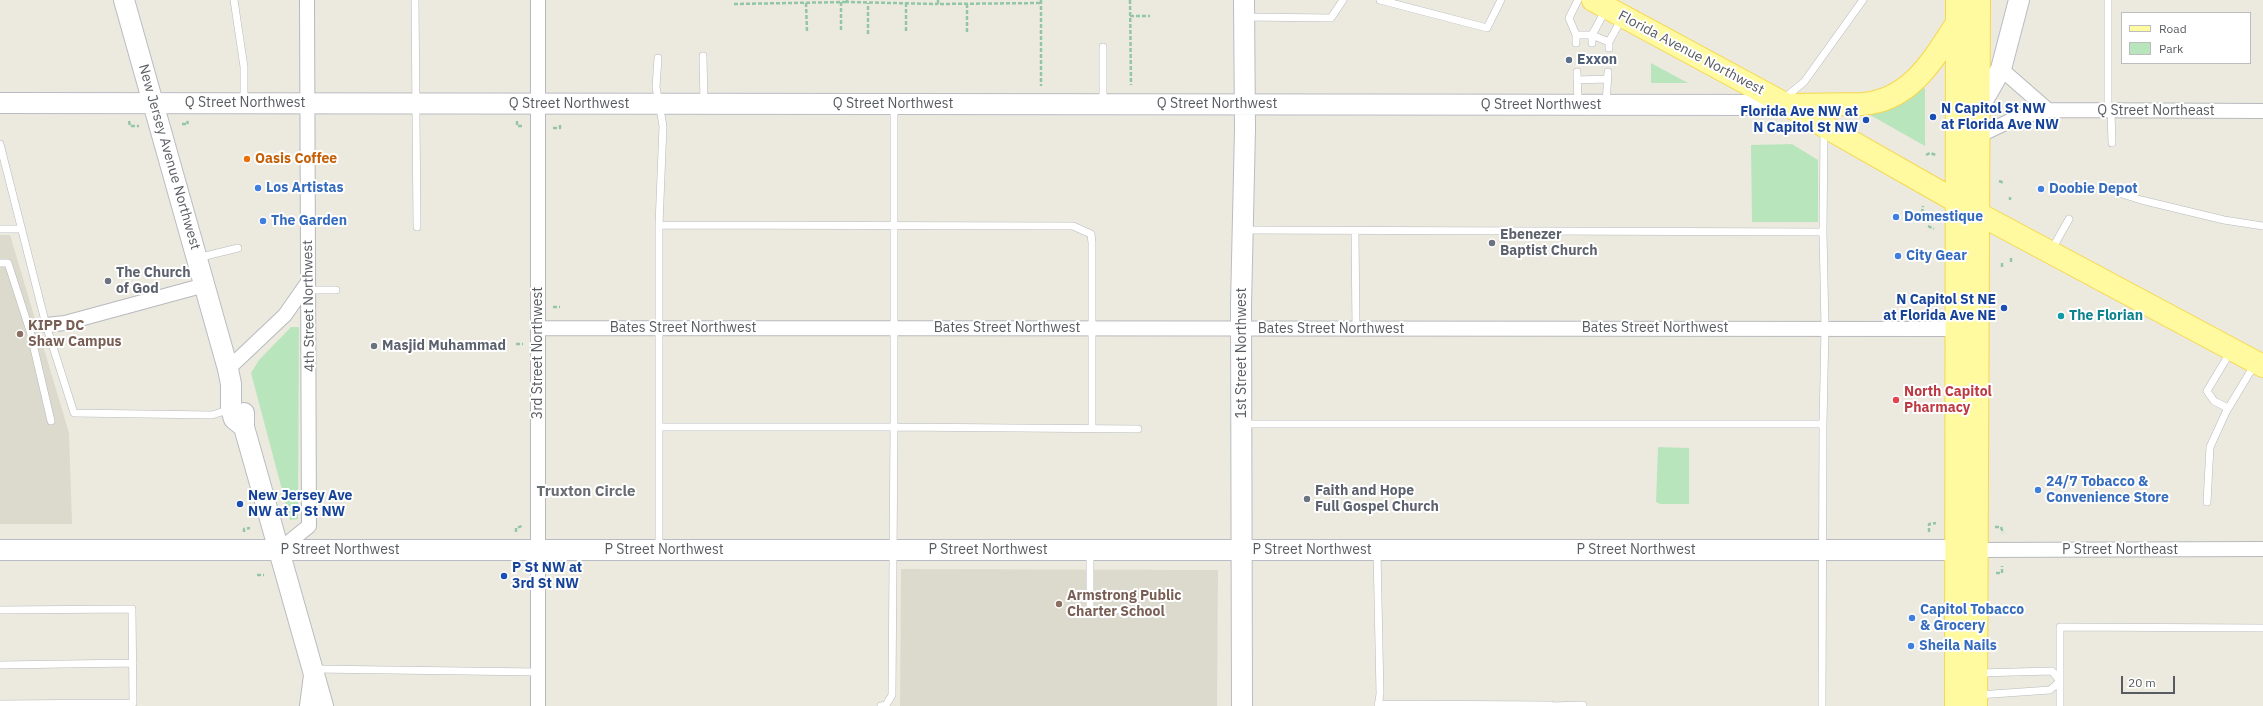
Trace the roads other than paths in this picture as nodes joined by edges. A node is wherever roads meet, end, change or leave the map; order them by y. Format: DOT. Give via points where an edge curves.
graph roads {
  1 [pos="124,0"];
  2 [pos="234,0"];
  3 [pos="307,0"];
  4 [pos="415,0"];
  5 [pos="538,0"];
  6 [pos="1343,0"];
  7 [pos="1380,0"];
  8 [pos="1501,0"];
  9 [pos="1578,0"];
  10 [pos="1863,0"];
  11 [pos="1957,0"];
  12 [pos="1979,0"];
  13 [pos="2019,0"];
  14 [pos="2108,0"];
  15 [pos="1244,8"];
  16 [pos="1608,8"];
  17 [pos="1957,23"];
  18 [pos="1576,35"];
  19 [pos="1592,39"];
  20 [pos="1576,43"];
  21 [pos="1103,47"];
  22 [pos="703,56"];
  23 [pos="658,58"];
  24 [pos="2001,70"];
  25 [pos="0,103"];
  26 [pos="154,103"];
  27 [pos="244,103"];
  28 [pos="1784,103"];
  29 [pos="308,104"];
  30 [pos="416,104"];
  31 [pos="538,104"];
  32 [pos="659,104"];
  33 [pos="704,104"];
  34 [pos="894,104"];
  35 [pos="1103,104"];
  36 [pos="1606,104"];
  37 [pos="1244,105"];
  38 [pos="1578,105"];
  39 [pos="1978,109"];
  40 [pos="2048,110"];
  41 [pos="2263,111"];
  42 [pos="2109,112"];
  43 [pos="1824,126"];
  44 [pos="1978,136"];
  45 [pos="2112,143"];
  46 [pos="0,144"];
  47 [pos="2119,193"];
  48 [pos="1956,202"];
  49 [pos="1977,213"];
  50 [pos="2069,219"];
  51 [pos="659,225"];
  52 [pos="895,225"];
  53 [pos="2263,226"];
  54 [pos="417,227"];
  55 [pos="0,229"];
  56 [pos="20,229"];
  57 [pos="1242,230"];
  58 [pos="1355,231"];
  59 [pos="1823,232"];
  60 [pos="238,248"];
  61 [pos="2049,253"];
  62 [pos="197,258"];
  63 [pos="0,263"];
  64 [pos="205,285"];
  65 [pos="308,286"];
  66 [pos="336,290"];
  67 [pos="46,325"];
  68 [pos="538,328"];
  69 [pos="659,328"];
  70 [pos="894,328"];
  71 [pos="1091,328"];
  72 [pos="1825,328"];
  73 [pos="1242,329"];
  74 [pos="1356,329"];
  75 [pos="1956,329"];
  76 [pos="2231,350"];
  77 [pos="2259,364"];
  78 [pos="230,376"];
  79 [pos="2228,408"];
  80 [pos="231,409"];
  81 [pos="51,421"];
  82 [pos="1242,424"];
  83 [pos="1823,424"];
  84 [pos="244,426"];
  85 [pos="659,427"];
  86 [pos="894,427"];
  87 [pos="1092,428"];
  88 [pos="1138,429"];
  89 [pos="2207,502"];
  90 [pos="2263,549"];
  91 [pos="0,550"];
  92 [pos="279,550"];
  93 [pos="538,550"];
  94 [pos="659,550"];
  95 [pos="894,550"];
  96 [pos="1090,550"];
  97 [pos="1242,550"];
  98 [pos="1377,550"];
  99 [pos="1824,550"];
  100 [pos="1967,550"];
  101 [pos="0,610"];
  102 [pos="1121,610"];
  103 [pos="2263,628"];
  104 [pos="133,663"];
  105 [pos="0,664"];
  106 [pos="312,668"];
  107 [pos="538,672"];
  108 [pos="1966,673"];
  109 [pos="2060,681"];
  110 [pos="0,704"];
  111 [pos="1583,704"];
  112 [pos="1973,704"];
  113 [pos="1378,705"];
  114 [pos="308,706"];
  115 [pos="323,706"];
  116 [pos="538,706"];
  117 [pos="881,706"];
  118 [pos="1242,706"];
  119 [pos="1551,706"];
  120 [pos="1822,706"];
  121 [pos="1951,706"];
  122 [pos="2060,706"];
  1 -- 26 [label="street, New Jersey Avenue Northwest"];
  2 -- 27 [label="lane" via="244,67"];
  3 -- 29 [label="street, 4th Street Northwest"];
  4 -- 30 [label="lane"];
  5 -- 31 [label="street, 3rd Street Northwest"];
  6 -- 15 [label="lane" via="1331,18"];
  7 -- 8 [label="lane" via="1487,28"];
  9 -- 18 [label="lane" via="1569,18"];
  10 -- 28 [label="lane" via="1804,82"];
  11 -- 17 [label="main road"];
  12 -- 39 [label="main road"];
  13 -- 24 [label="street"];
  14 -- 42 [label="lane"];
  15 -- 37 [label="street, 1st Street Northwest"];
  16 -- 19 [label="lane"];
  16 -- 19 [label="lane" via="1609,45"];
  16 -- 28 [label="main road, Florida Avenue Northwest"];
  17 -- 28 [label="main road" via="1929,66 1914,82 1897,94 1875,103 1863,104"];
  17 -- 48 [label="main road"];
  18 -- 19 [label="lane"];
  18 -- 20 [label="lane"];
  21 -- 35 [label="lane"];
  22 -- 33 [label="lane"];
  23 -- 32 [label="lane" via="656,87"];
  24 -- 39 [label="street"];
  24 -- 40 [label="street"];
  25 -- 26 [label="street, Q Street Northwest"];
  26 -- 27 [label="street, Q Street Northwest"];
  26 -- 62 [label="street, New Jersey Avenue Northwest"];
  27 -- 29 [label="street, Q Street Northwest"];
  28 -- 36 [label="street, Q Street Northwest"];
  28 -- 43 [label="main road, Florida Avenue Northwest"];
  29 -- 30 [label="street, Q Street Northwest"];
  29 -- 65 [label="street, 4th Street Northwest"];
  30 -- 31 [label="street, Q Street Northwest"];
  30 -- 54 [label="lane"];
  31 -- 32 [label="street, Q Street Northwest"];
  31 -- 68 [label="street, 3rd Street Northwest"];
  32 -- 33 [label="street, Q Street Northwest"];
  32 -- 51 [label="lane" via="663,126"];
  33 -- 34 [label="street, Q Street Northwest"];
  34 -- 35 [label="street, Q Street Northwest"];
  34 -- 52 [label="lane"];
  35 -- 37 [label="street, Q Street Northwest"];
  36 -- 38 [label="street, Q Street Northwest"];
  36 -- 38 [label="lane" via="1608,76 1577,76"];
  37 -- 38 [label="street, Q Street Northwest"];
  37 -- 57 [label="street, 1st Street Northwest"];
  39 -- 44 [label="main road"];
  40 -- 42 [label="street, Q Street Northeast"];
  40 -- 44 [label="street, Q Street Northeast" via="2016,118"];
  41 -- 42 [label="street, Q Street Northeast"];
  42 -- 45 [label="lane"];
  43 -- 48 [label="main road, Florida Avenue Northwest"];
  43 -- 59 [label="lane"];
  44 -- 49 [label="main road"];
  46 -- 56 [label="lane"];
  47 -- 53 [label="lane" via="2224,220"];
  48 -- 49 [label="main road, Florida Avenue Northwest"];
  48 -- 75 [label="main road"];
  49 -- 61 [label="main road, Florida Avenue Northwest"];
  49 -- 100 [label="main road"];
  50 -- 61 [label="lane"];
  51 -- 52 [label="lane"];
  51 -- 69 [label="lane"];
  52 -- 70 [label="lane"];
  52 -- 71 [label="lane" via="1073,226 1084,229 1091,234 1092,243"];
  55 -- 56 [label="lane"];
  56 -- 67 [label="lane"];
  57 -- 58 [label="lane"];
  57 -- 73 [label="street, 1st Street Northwest"];
  58 -- 59 [label="lane"];
  58 -- 74 [label="lane"];
  59 -- 72 [label="lane"];
  60 -- 62 [label="lane"];
  61 -- 76 [label="main road, Florida Avenue Northwest"];
  62 -- 64 [label="street, New Jersey Avenue Northwest"];
  63 -- 81 [label="lane" via="8,263 30,331"];
  64 -- 67 [label="street" via="65,323"];
  64 -- 78 [label="street, New Jersey Avenue Northwest"];
  65 -- 66 [label="lane"];
  65 -- 78 [label="street"];
  65 -- 92 [label="street, 4th Street Northwest" via="310,526"];
  67 -- 80 [label="lane" via="74,413 212,415"];
  68 -- 69 [label="street, Bates Street Northwest"];
  68 -- 93 [label="street, 3rd Street Northwest"];
  69 -- 70 [label="street, Bates Street Northwest"];
  69 -- 85 [label="lane"];
  70 -- 71 [label="street, Bates Street Northwest"];
  70 -- 86 [label="lane"];
  71 -- 73 [label="street, Bates Street Northwest"];
  71 -- 87 [label="lane"];
  72 -- 74 [label="street, Bates Street Northwest"];
  72 -- 75 [label="street, Bates Street Northwest"];
  72 -- 83 [label="lane"];
  73 -- 74 [label="street, Bates Street Northwest"];
  73 -- 82 [label="street, 1st Street Northwest"];
  75 -- 100 [label="main road"];
  76 -- 77 [label="main road, Florida Avenue Northwest"];
  76 -- 79 [label="lane" via="2206,391 2214,401"];
  77 -- 79 [label="lane"];
  78 -- 80 [label="street, New Jersey Avenue Northwest"];
  78 -- 84 [label="street, New Jersey Avenue Northwest" via="244,407"];
  79 -- 89 [label="lane" via="2210,447"];
  80 -- 84 [label="street, New Jersey Avenue Northwest" via="234,419"];
  82 -- 83 [label="lane"];
  82 -- 97 [label="street, 1st Street Northwest"];
  83 -- 99 [label="lane"];
  84 -- 92 [label="street, New Jersey Avenue Northwest"];
  85 -- 86 [label="lane"];
  85 -- 94 [label="lane"];
  86 -- 87 [label="lane"];
  86 -- 95 [label="lane"];
  87 -- 88 [label="lane"];
  90 -- 100 [label="street, P Street Northeast"];
  91 -- 92 [label="street, P Street Northwest"];
  92 -- 93 [label="street, P Street Northwest"];
  92 -- 106 [label="street, New Jersey Avenue Northwest"];
  93 -- 94 [label="street, P Street Northwest"];
  93 -- 107 [label="street, 3rd Street Northwest"];
  94 -- 95 [label="street, P Street Northwest"];
  95 -- 96 [label="street, P Street Northwest"];
  95 -- 117 [label="lane" via="892,695 886,705"];
  96 -- 97 [label="street, P Street Northwest"];
  96 -- 102 [label="lane" via="1090,610"];
  97 -- 98 [label="street, P Street Northwest"];
  97 -- 118 [label="street, 1st Street Northwest"];
  98 -- 99 [label="street, P Street Northwest"];
  98 -- 113 [label="lane" via="1380,694"];
  99 -- 100 [label="street, P Street Northwest"];
  99 -- 120 [label="lane"];
  100 -- 108 [label="main road"];
  101 -- 104 [label="lane" via="132,609"];
  103 -- 109 [label="lane" via="2060,627"];
  104 -- 105 [label="lane"];
  104 -- 110 [label="lane" via="133,703"];
  106 -- 107 [label="lane"];
  106 -- 114 [label="street"];
  106 -- 115 [label="street, New Jersey Avenue Northwest"];
  107 -- 116 [label="street, 3rd Street Northwest"];
  108 -- 109 [label="lane" via="2052,671"];
  108 -- 112 [label="main road"];
  108 -- 121 [label="main road"];
  109 -- 112 [label="lane" via="2050,690"];
  109 -- 122 [label="lane"];
  111 -- 119 [label="lane"];
  113 -- 119 [label="lane"];
}
